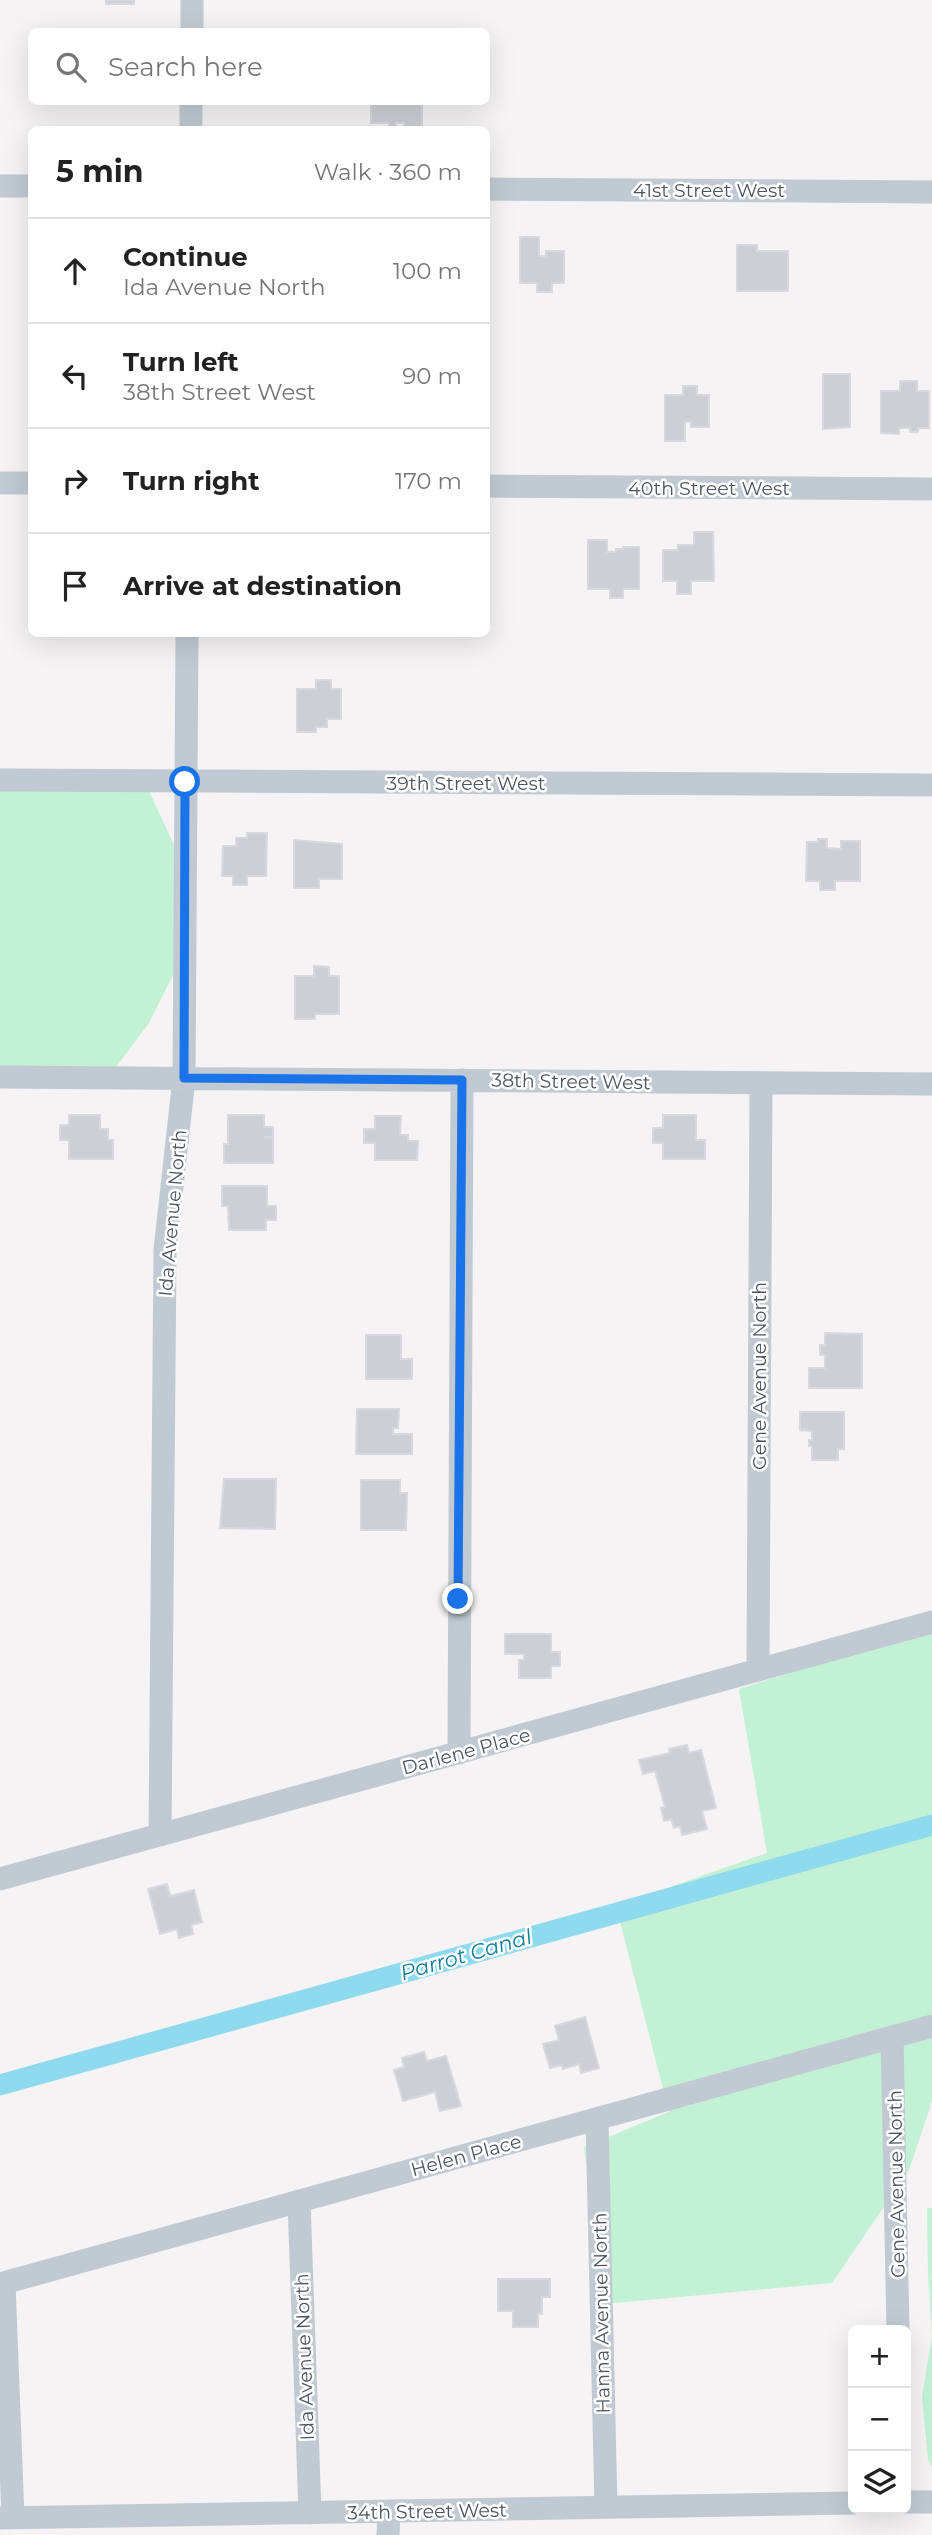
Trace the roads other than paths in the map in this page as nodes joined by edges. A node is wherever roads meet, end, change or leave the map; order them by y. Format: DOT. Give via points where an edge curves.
graph roads {
  1 [pos="192,0"];
  2 [pos="192,28"];
  3 [pos="191,105"];
  4 [pos="191,126"];
  5 [pos="0,186"];
  6 [pos="28,186"];
  7 [pos="490,189"];
  8 [pos="932,192"];
  9 [pos="0,483"];
  10 [pos="28,483"];
  11 [pos="490,486"];
  12 [pos="932,489"];
  13 [pos="187,637"];
  14 [pos="0,780"];
  15 [pos="185,782"];
  16 [pos="932,785"];
  17 [pos="0,1077"];
  18 [pos="184,1078"];
  19 [pos="462,1080"];
  20 [pos="761,1083"];
  21 [pos="932,1084"];
  22 [pos="932,1622"];
  23 [pos="758,1669"];
  24 [pos="459,1753"];
  25 [pos="160,1835"];
  26 [pos="0,1879"];
  27 [pos="932,2026"];
  28 [pos="892,2037"];
  29 [pos="597,2119"];
  30 [pos="299,2201"];
  31 [pos="2,2283"];
  32 [pos="898,2325"];
  33 [pos="911,2502"];
  34 [pos="932,2502"];
  35 [pos="848,2503"];
  36 [pos="606,2507"];
  37 [pos="389,2511"];
  38 [pos="310,2513"];
  39 [pos="6,2518"];
  40 [pos="388,2535"];
  1 -- 2 [label="street"];
  3 -- 4 [label="street"];
  5 -- 6 [label="street"];
  7 -- 8 [label="street, 41st Street West"];
  9 -- 10 [label="street"];
  11 -- 12 [label="street, 40th Street West"];
  13 -- 15 [label="street, Ida Avenue North"];
  14 -- 15 [label="street, 39th Street West"];
  15 -- 16 [label="street, 39th Street West"];
  15 -- 18 [label="street, Ida Avenue North"];
  17 -- 18 [label="street, 38th Street West"];
  18 -- 19 [label="street, 38th Street West"];
  18 -- 25 [label="street, Ida Avenue North" via="165,1250"];
  19 -- 20 [label="street, 38th Street West"];
  19 -- 24 [label="street"];
  20 -- 21 [label="street, 38th Street West"];
  20 -- 23 [label="street, Gene Avenue North"];
  22 -- 23 [label="street, Darlene Place"];
  23 -- 24 [label="street, Darlene Place"];
  24 -- 25 [label="street, Darlene Place"];
  25 -- 26 [label="street, Darlene Place"];
  27 -- 28 [label="street, Helen Place"];
  28 -- 29 [label="street, Helen Place"];
  28 -- 32 [label="street, Gene Avenue North"];
  29 -- 30 [label="street, Helen Place"];
  29 -- 36 [label="street, Hanna Avenue North"];
  30 -- 31 [label="street, Helen Place"];
  30 -- 38 [label="street, Ida Avenue North"];
  31 -- 39 [label="street"];
  33 -- 34 [label="street"];
  35 -- 36 [label="street, 34th Street West"];
  36 -- 37 [label="street, 34th Street West"];
  37 -- 38 [label="street, 34th Street West"];
  37 -- 40 [label="street"];
  38 -- 39 [label="street, 34th Street West"];
}
